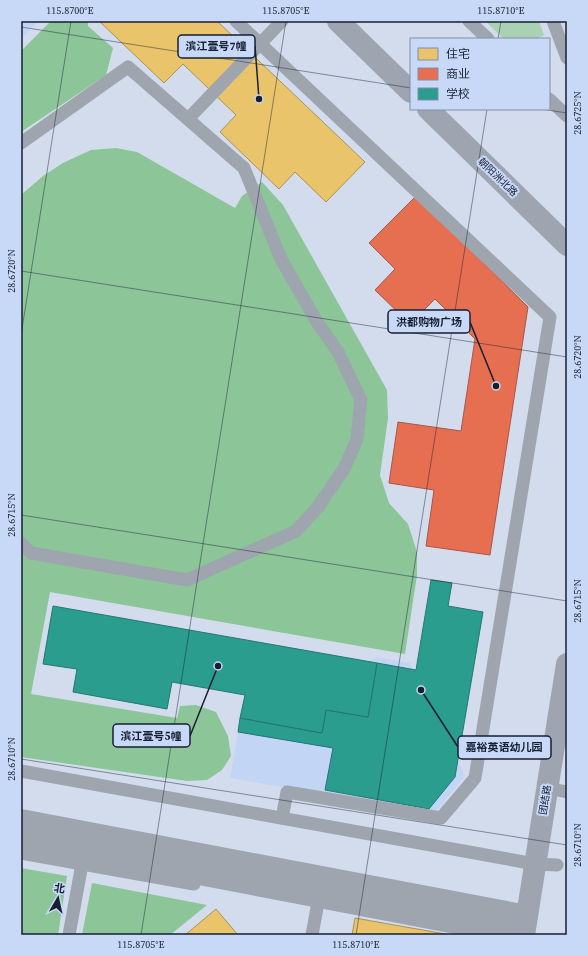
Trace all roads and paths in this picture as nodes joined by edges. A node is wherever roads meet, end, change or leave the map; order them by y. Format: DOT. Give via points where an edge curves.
graph roads {
  1 [pos="236,21"];
  2 [pos="282,21"];
  3 [pos="338,21"];
  4 [pos="469,21"];
  5 [pos="553,21"];
  6 [pos="487,38"];
  7 [pos="260,44"];
  8 [pos="567,58"];
  9 [pos="410,91"];
  10 [pos="550,100"];
  11 [pos="429,110"];
  12 [pos="567,116"];
  13 [pos="188,119"];
  14 [pos="21,143"];
  15 [pos="567,245"];
  16 [pos="21,543"];
  17 [pos="567,664"];
  18 [pos="564,705"];
  19 [pos="21,771"];
  20 [pos="557,790"];
  21 [pos="282,818"];
  22 [pos="21,820"];
  23 [pos="21,840"];
  24 [pos="21,853"];
  25 [pos="82,864"];
  26 [pos="535,864"];
  27 [pos="557,866"];
  28 [pos="318,902"];
  29 [pos="523,929"];
  30 [pos="69,935"];
  31 [pos="312,935"];
  1 -- 7 [label="lane"];
  2 -- 7 [label="lane"];
  3 -- 9 [label="main road"];
  4 -- 6 [label="lane"];
  5 -- 8 [label="lane"];
  7 -- 13 [label="lane"];
  7 -- 21 [label="lane" via="550,317 474,778 441,818 287,792"];
  10 -- 12 [label="lane"];
  11 -- 15 [label="main road, 朝阳洲北路"];
  13 -- 14 [label="lane" via="128,67"];
  13 -- 16 [label="lane" via="244,168 281,259 316,322 338,352 361,400 357,439 345,467 318,507 296,531 187,580 31,553"];
  17 -- 18 [label="main road, 团结路"];
  18 -- 20 [label="main road, 团结路"];
  19 -- 21 [label="lane"];
  20 -- 26 [label="main road, 团结路"];
  21 -- 26 [label="lane"];
  22 -- 29 [label="street"];
  23 -- 28 [label="street"];
  24 -- 25 [label="lane"];
  25 -- 28 [label="lane"];
  25 -- 30 [label="lane"];
  26 -- 27 [label="lane"];
  26 -- 29 [label="main road, 团结路"];
  28 -- 29 [label="street"];
  28 -- 31 [label="lane"];
}
